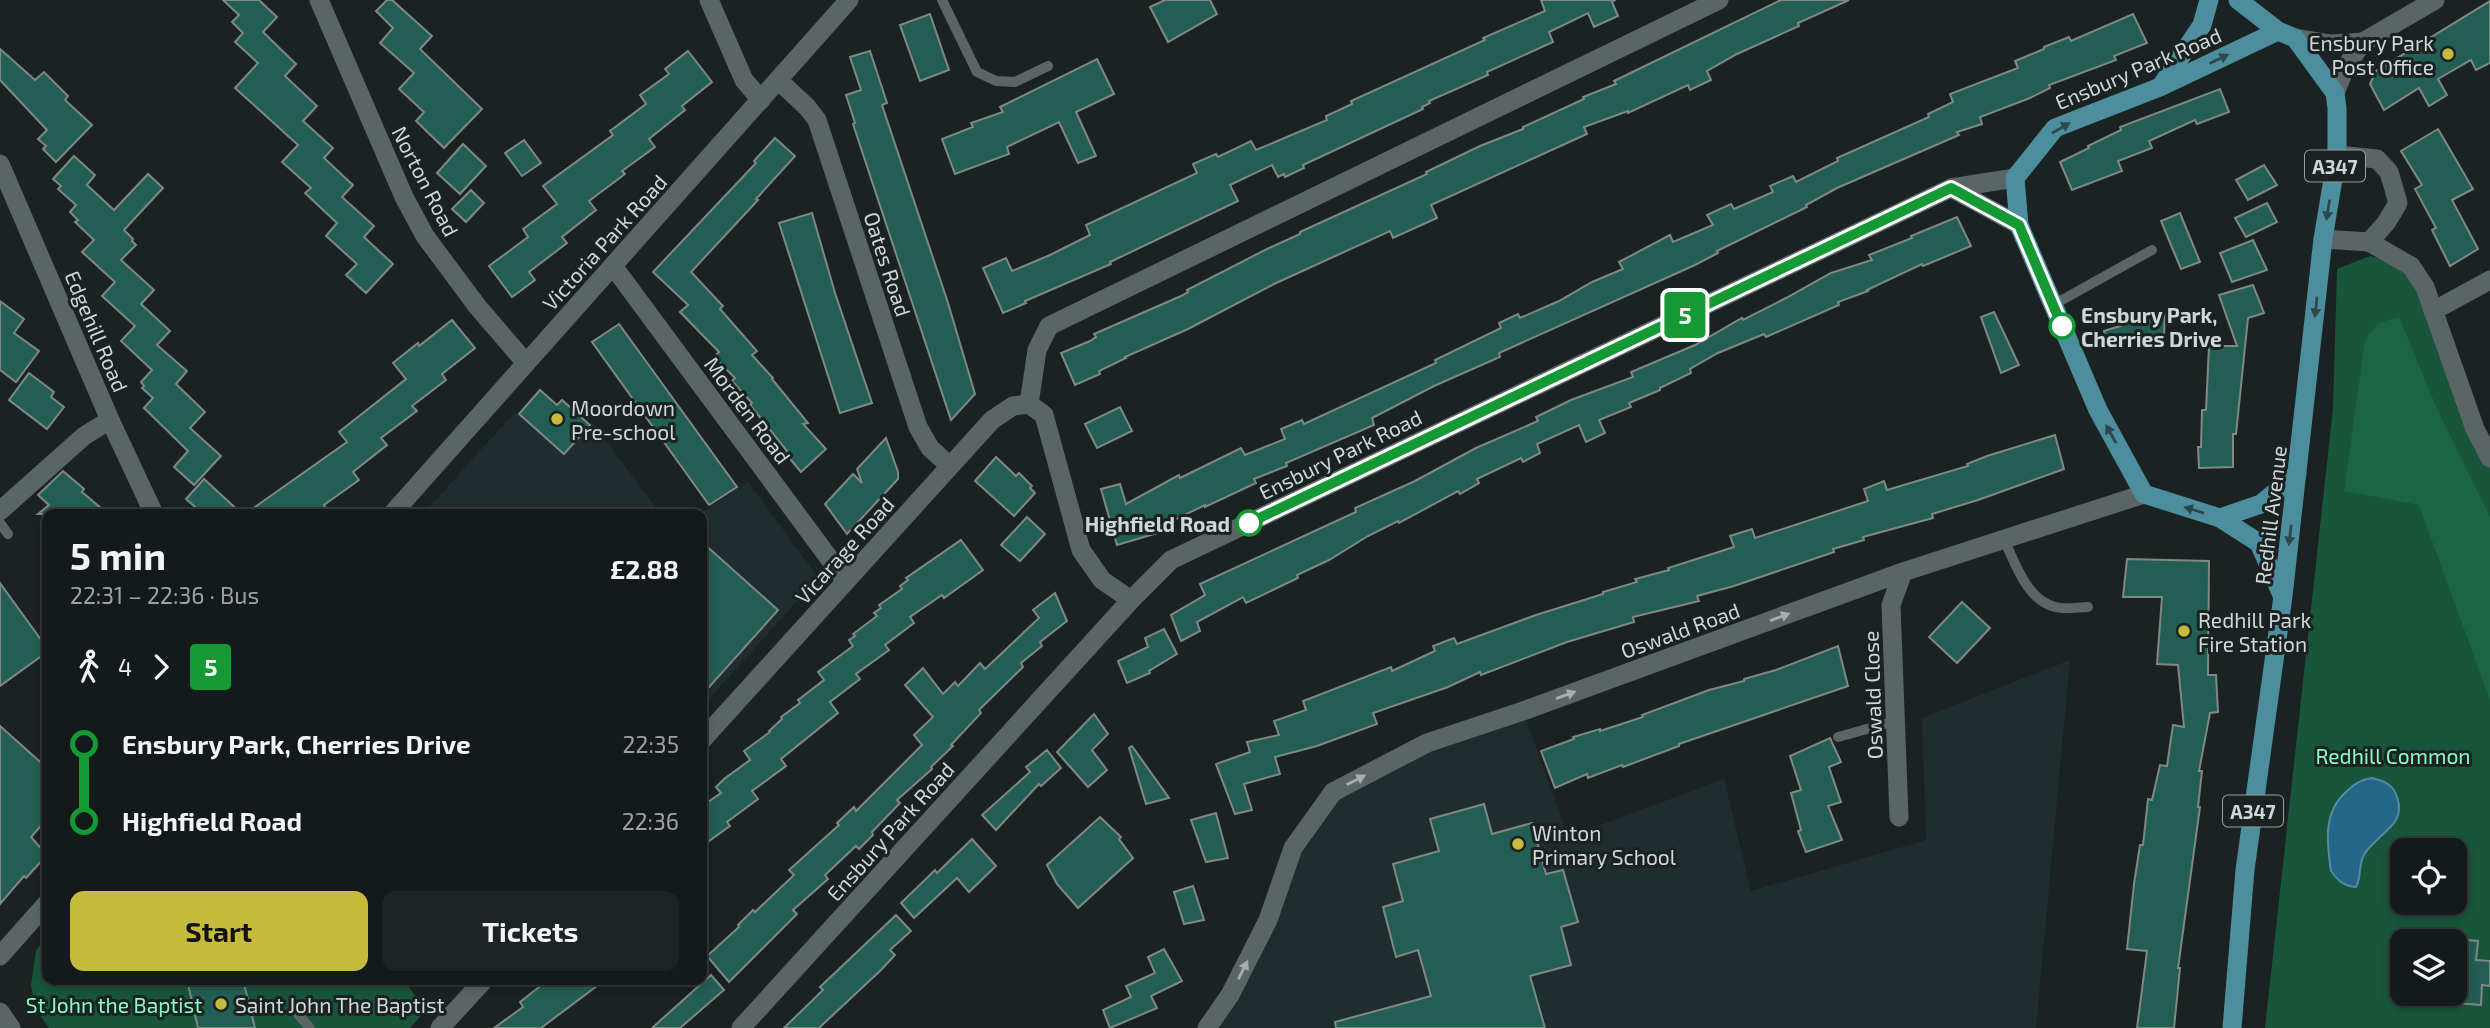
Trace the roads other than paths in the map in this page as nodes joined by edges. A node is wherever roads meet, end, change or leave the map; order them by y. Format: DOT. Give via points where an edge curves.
graph roads {
  1 [pos="319,0"];
  2 [pos="709,0"];
  3 [pos="849,0"];
  4 [pos="942,0"];
  5 [pos="1719,0"];
  6 [pos="2209,0"];
  7 [pos="2238,0"];
  8 [pos="2435,0"];
  9 [pos="2287,34"];
  10 [pos="2363,42"];
  11 [pos="1048,66"];
  12 [pos="778,80"];
  13 [pos="2160,87"];
  14 [pos="2335,93"];
  15 [pos="761,100"];
  16 [pos="2337,155"];
  17 [pos="0,164"];
  18 [pos="2015,178"];
  19 [pos="1951,188"];
  20 [pos="2019,225"];
  21 [pos="2323,239"];
  22 [pos="2370,242"];
  23 [pos="2152,250"];
  24 [pos="613,266"];
  25 [pos="2490,280"];
  26 [pos="2053,304"];
  27 [pos="2433,311"];
  28 [pos="526,363"];
  29 [pos="1029,404"];
  30 [pos="110,420"];
  31 [pos="2490,458"];
  32 [pos="950,466"];
  33 [pos="2297,474"];
  34 [pos="2144,494"];
  35 [pos="152,509"];
  36 [pos="396,509"];
  37 [pos="2,510"];
  38 [pos="2220,518"];
  39 [pos="8,534"];
  40 [pos="2004,540"];
  41 [pos="1903,572"];
  42 [pos="846,581"];
  43 [pos="2283,596"];
  44 [pos="1131,600"];
  45 [pos="2088,607"];
  46 [pos="1895,721"];
  47 [pos="707,734"];
  48 [pos="1838,737"];
  49 [pos="1899,817"];
  50 [pos="42,909"];
  51 [pos="0,956"];
  52 [pos="479,985"];
  53 [pos="0,1012"];
  54 [pos="297,1013"];
  55 [pos="11,1028"];
  56 [pos="310,1028"];
  57 [pos="440,1028"];
  58 [pos="741,1028"];
  59 [pos="1207,1028"];
  60 [pos="2232,1028"];
  1 -- 28 [label="street, Norton Road" via="425,236"];
  2 -- 15 [label="street" via="744,80"];
  3 -- 12 [label="street, Victoria Park Road"];
  4 -- 11 [label="lane" via="977,72 996,81 1015,82"];
  5 -- 29 [label="street" via="1049,327 1037,350"];
  6 -- 13 [label="main road" via="2202,25"];
  7 -- 9 [label="main road"];
  8 -- 10 [label="street"];
  9 -- 10 [label="street" via="2331,44"];
  13 -- 9 [label="main road, Ensbury Park Road, one-way"];
  9 -- 14 [label="main road"];
  10 -- 14 [label="street"];
  12 -- 15 [label="street, Victoria Park Road"];
  12 -- 32 [label="street, Oates Road" via="817,120 918,427 930,449"];
  18 -- 13 [label="main road, Ensbury Park Road, one-way" via="2055,128"];
  14 -- 16 [label="main road, Redhill Avenue / A347"];
  15 -- 24 [label="street, Victoria Park Road"];
  16 -- 21 [label="main road, Redhill Avenue / A347, one-way"];
  16 -- 22 [label="street" via="2377,159 2389,172 2398,203"];
  17 -- 30 [label="street, Edgehill Road"];
  18 -- 19 [label="street, Ensbury Park Road"];
  18 -- 20 [label="main road"];
  19 -- 20 [label="street"];
  19 -- 44 [label="street, Ensbury Park Road" via="1171,560"];
  20 -- 26 [label="main road"];
  21 -- 22 [label="street"];
  21 -- 33 [label="main road, Redhill Avenue / A347, one-way"];
  22 -- 27 [label="street" via="2411,266 2426,287"];
  23 -- 26 [label="lane"];
  24 -- 28 [label="street, Victoria Park Road"];
  24 -- 42 [label="street, Morden Road"];
  25 -- 27 [label="street"];
  34 -- 26 [label="main road, one-way" via="2098,410"];
  27 -- 31 [label="street" via="2475,429"];
  28 -- 36 [label="street, Victoria Park Road"];
  29 -- 32 [label="street, Vicarage Road" via="1013,405 992,420"];
  29 -- 44 [label="street" via="1044,415 1081,550 1102,580"];
  30 -- 35 [label="street, Edgehill Road"];
  30 -- 37 [label="street" via="84,436"];
  32 -- 42 [label="street, Vicarage Road"];
  33 -- 38 [label="main road" via="2261,504"];
  33 -- 43 [label="main road, Redhill Avenue / A347, one-way"];
  38 -- 34 [label="main road, one-way"];
  34 -- 40 [label="street, Oswald Road"];
  37 -- 39 [label="lane"];
  38 -- 43 [label="main road" via="2259,543"];
  40 -- 41 [label="street, Oswald Road"];
  40 -- 45 [label="lane" via="2038,600 2057,608"];
  41 -- 46 [label="street, Oswald Close" via="1891,605"];
  59 -- 41 [label="street, Oswald Road, one-way" via="1230,995 1268,920 1293,848 1333,792 1427,743"];
  42 -- 47 [label="street, Vicarage Road"];
  43 -- 60 [label="main road, Redhill Avenue / A347" via="2245,870"];
  44 -- 58 [label="street, Ensbury Park Road"];
  46 -- 48 [label="lane"];
  46 -- 49 [label="street, Oswald Close"];
  50 -- 51 [label="street"];
  52 -- 57 [label="street"];
  53 -- 55 [label="street"];
  54 -- 56 [label="lane"];
}
